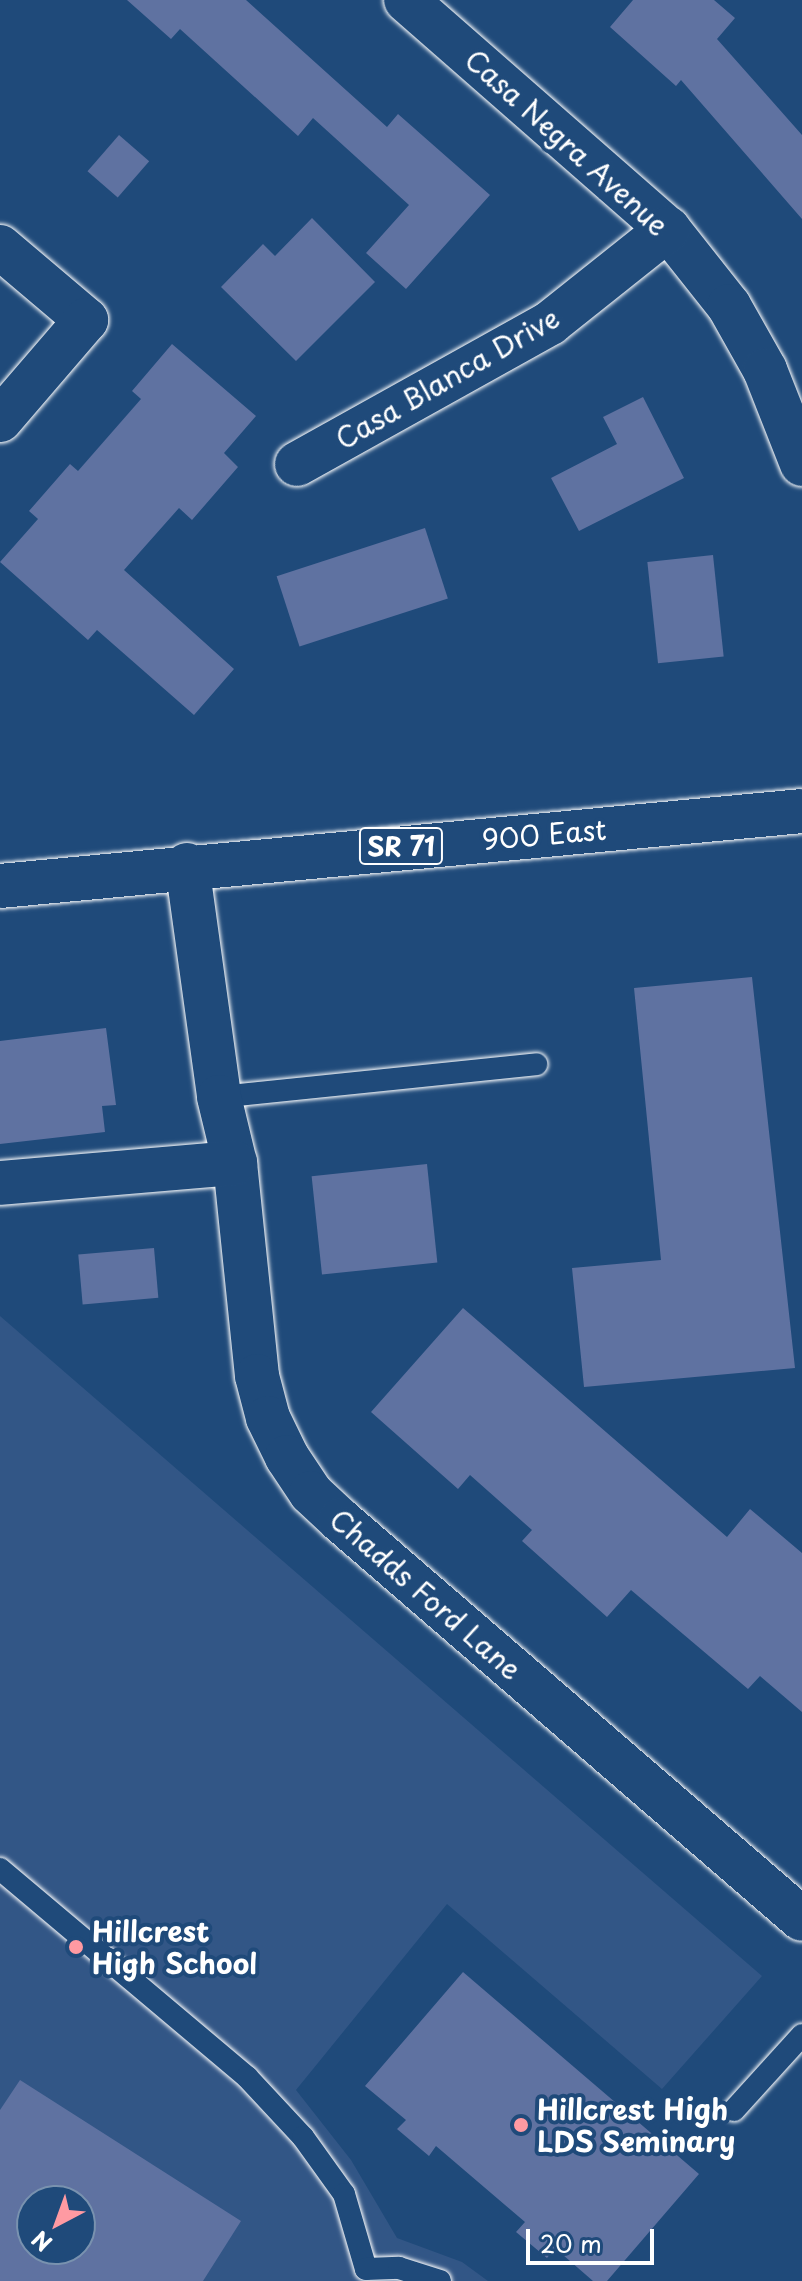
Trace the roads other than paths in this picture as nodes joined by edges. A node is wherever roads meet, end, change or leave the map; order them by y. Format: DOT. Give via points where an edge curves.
graph roads {
  1 [pos="406,0"];
  2 [pos="668,229"];
  3 [pos="0,247"];
  4 [pos="0,420"];
  5 [pos="297,464"];
  6 [pos="802,464"];
  7 [pos="802,811"];
  8 [pos="187,865"];
  9 [pos="0,886"];
  10 [pos="536,1064"];
  11 [pos="219,1097"];
  12 [pos="235,1163"];
  13 [pos="0,1183"];
  14 [pos="0,1869"];
  15 [pos="802,1919"];
  16 [pos="802,2035"];
  17 [pos="734,2110"];
  18 [pos="360,2275"];
  19 [pos="440,2281"];
  1 -- 2 [label="street, Casa Negra Avenue"];
  2 -- 5 [label="street, Casa Blanca Drive" via="550,323"];
  2 -- 6 [label="street, Casa Negra Avenue" via="729,306"];
  3 -- 4 [label="street" via="86,320"];
  7 -- 8 [label="street, 900 East / SR 71"];
  8 -- 9 [label="street, 900 East / SR 71"];
  8 -- 11 [label="street, Chadds Ford Lane"];
  10 -- 11 [label="lane"];
  11 -- 12 [label="street, Chadds Ford Lane"];
  12 -- 13 [label="street"];
  12 -- 15 [label="street, Chadds Ford Lane" via="257,1376 268,1418 311,1493"];
  14 -- 18 [label="lane" via="247,2077 303,2137 344,2194"];
  16 -- 17 [label="lane"];
  18 -- 19 [label="lane" via="399,2268"];
}
